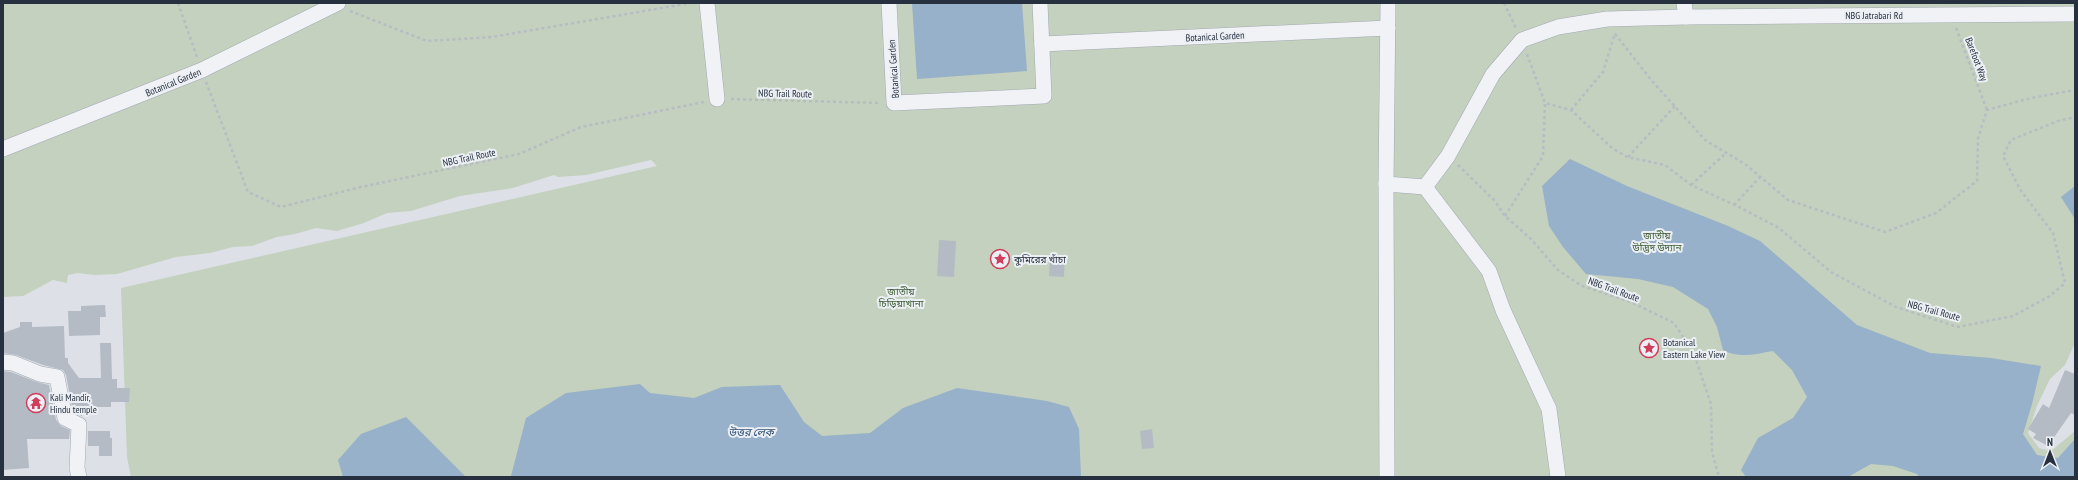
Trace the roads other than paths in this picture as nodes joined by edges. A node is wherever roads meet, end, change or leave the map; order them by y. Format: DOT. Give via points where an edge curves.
graph roads {
  1 [pos="707,3"];
  2 [pos="889,3"];
  3 [pos="1040,3"];
  4 [pos="1388,3"];
  5 [pos="336,4"];
  6 [pos="1685,10"];
  7 [pos="2075,14"];
  8 [pos="1388,28"];
  9 [pos="1042,44"];
  10 [pos="717,99"];
  11 [pos="3,149"];
  12 [pos="1386,184"];
  13 [pos="1425,187"];
  14 [pos="3,362"];
  15 [pos="79,477"];
  16 [pos="1388,477"];
  17 [pos="1558,477"];
  1 -- 10 [label="street"];
  2 -- 9 [label="street, Botanical Garden" via="894,103 1044,96"];
  3 -- 9 [label="street, Botanical Garden"];
  4 -- 8 [label="street"];
  5 -- 11 [label="street, Botanical Garden" via="202,70"];
  6 -- 7 [label="street, NBG Jatrabari Rd" via="1951,15"];
  6 -- 13 [label="street, NBG Jatrabari Rd" via="1558,27 1522,40 1493,74 1448,156"];
  8 -- 9 [label="street, Botanical Garden"];
  8 -- 12 [label="street"];
  12 -- 13 [label="street"];
  12 -- 16 [label="street"];
  13 -- 17 [label="street" via="1489,271 1549,409"];
  14 -- 15 [label="street" via="57,377 65,418 79,425"];
}
